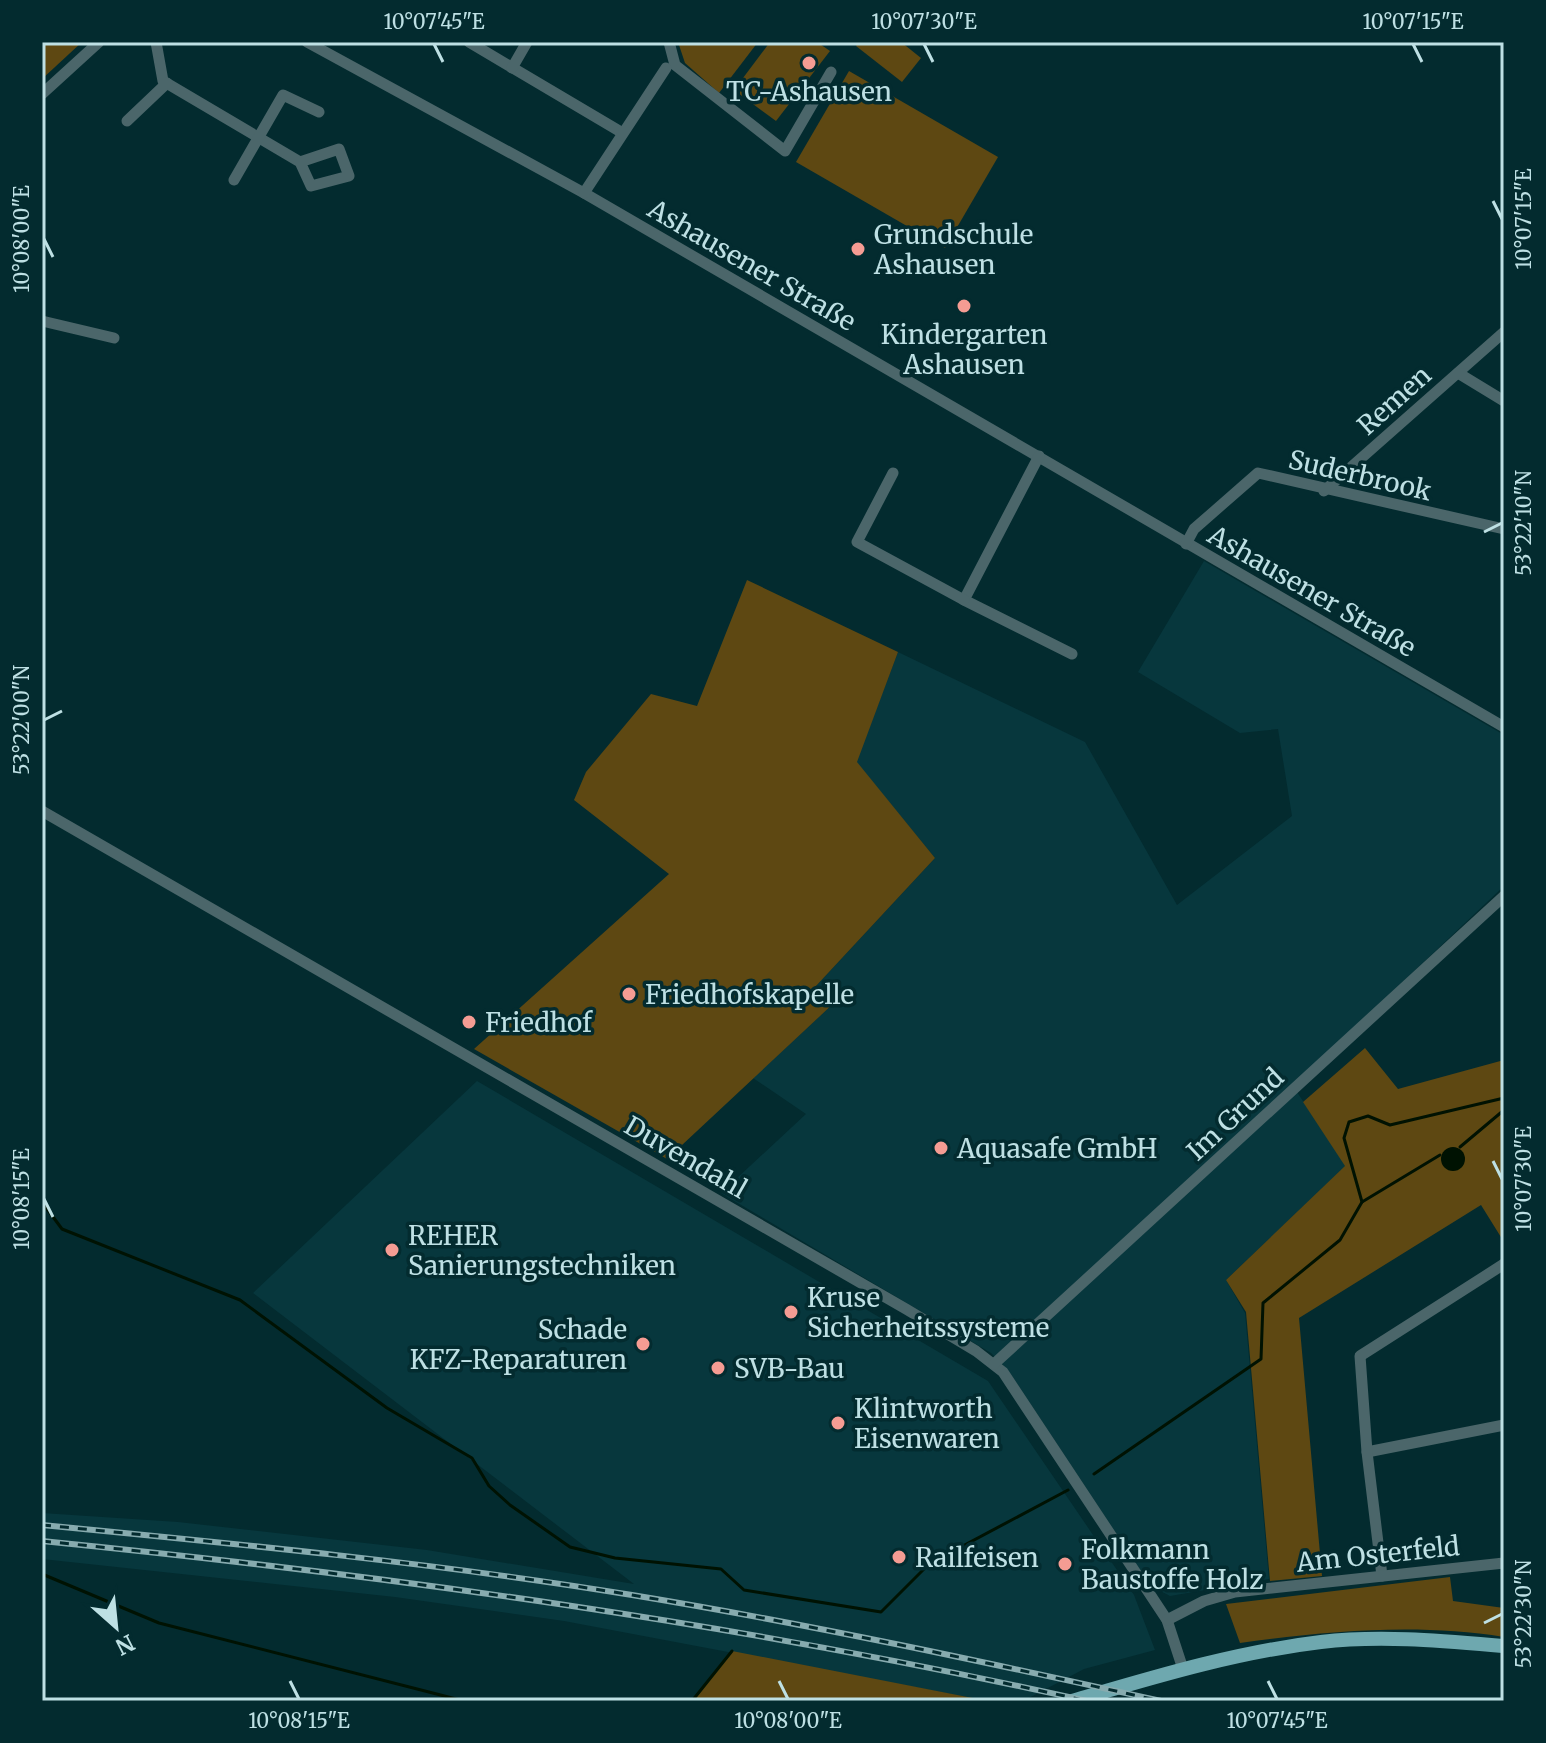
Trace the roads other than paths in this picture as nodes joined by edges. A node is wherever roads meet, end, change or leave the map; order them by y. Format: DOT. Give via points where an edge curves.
graph roads {
  1 [pos="99,42"];
  2 [pos="156,42"];
  3 [pos="307,42"];
  4 [pos="469,42"];
  5 [pos="527,42"];
  6 [pos="669,42"];
  7 [pos="512,68"];
  8 [pos="666,68"];
  9 [pos="831,72"];
  10 [pos="167,83"];
  11 [pos="42,94"];
  12 [pos="319,112"];
  13 [pos="127,121"];
  14 [pos="621,132"];
  15 [pos="260,138"];
  16 [pos="300,162"];
  17 [pos="234,180"];
  18 [pos="584,193"];
  19 [pos="42,321"];
  20 [pos="1504,332"];
  21 [pos="114,338"];
  22 [pos="1458,373"];
  23 [pos="1504,401"];
  24 [pos="1039,456"];
  25 [pos="893,473"];
  26 [pos="1324,491"];
  27 [pos="1504,529"];
  28 [pos="1186,544"];
  29 [pos="964,600"];
  30 [pos="1072,654"];
  31 [pos="1504,727"];
  32 [pos="42,811"];
  33 [pos="1504,896"];
  34 [pos="1504,1264"];
  35 [pos="994,1364"];
  36 [pos="1504,1425"];
  37 [pos="1367,1452"];
  38 [pos="1504,1563"];
  39 [pos="1382,1576"];
  40 [pos="1167,1620"];
  41 [pos="1504,1646"];
  42 [pos="1183,1669"];
  43 [pos="1072,1701"];
  1 -- 11 [label="street"];
  2 -- 10 [label="street"];
  3 -- 18 [label="street, Ashausener Straße"];
  4 -- 7 [label="street"];
  5 -- 7 [label="street"];
  6 -- 9 [label="street" via="675,65 785,151"];
  7 -- 14 [label="street"];
  8 -- 14 [label="street"];
  10 -- 13 [label="street"];
  10 -- 15 [label="street"];
  12 -- 15 [label="street" via="283,95"];
  14 -- 18 [label="street"];
  15 -- 16 [label="street"];
  15 -- 17 [label="street"];
  18 -- 24 [label="street, Ashausener Straße"];
  19 -- 21 [label="street"];
  20 -- 22 [label="street, Remen"];
  22 -- 23 [label="street, Remen"];
  22 -- 26 [label="street, Remen"];
  24 -- 28 [label="street, Ashausener Straße"];
  24 -- 29 [label="street"];
  25 -- 29 [label="street" via="857,542"];
  26 -- 27 [label="street, Suderbrook"];
  26 -- 28 [label="street, Suderbrook" via="1258,473 1194,529"];
  28 -- 31 [label="street, Ashausener Straße"];
  29 -- 30 [label="street"];
  32 -- 35 [label="street, Duvendahl"];
  33 -- 35 [label="street, Im Grund"];
  34 -- 37 [label="street" via="1360,1356"];
  35 -- 40 [label="street, Duvendahl"];
  36 -- 37 [label="street"];
  37 -- 39 [label="street"];
  38 -- 39 [label="street, Am Osterfeld"];
  39 -- 40 [label="street, Am Osterfeld" via="1235,1592"];
  40 -- 42 [label="street, Duvendahl"];
  41 -- 42 [label="main road" via="1325,1641"];
  42 -- 43 [label="main road"];
}
